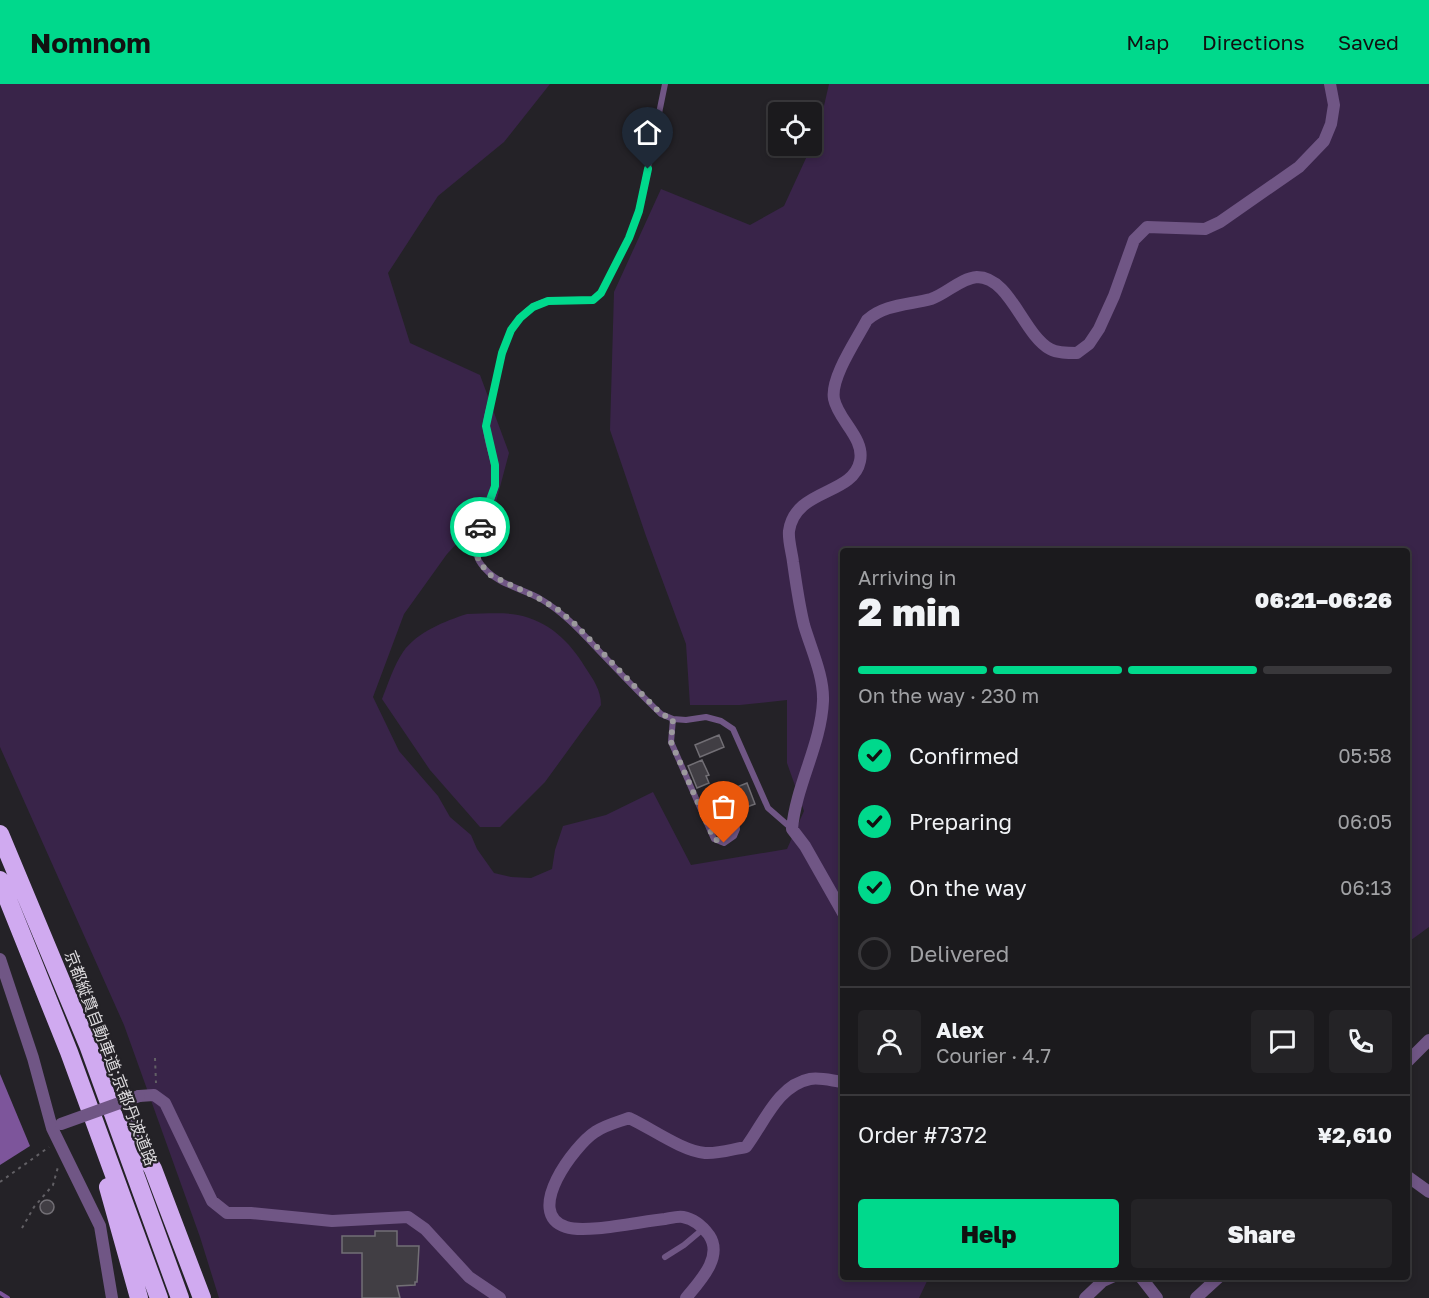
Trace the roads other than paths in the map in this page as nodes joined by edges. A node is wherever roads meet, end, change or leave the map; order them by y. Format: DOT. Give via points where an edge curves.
graph roads {
  1 [pos="665,84"];
  2 [pos="1330,84"];
  3 [pos="673,719"];
  4 [pos="736,821"];
  5 [pos="792,829"];
  6 [pos="0,834"];
  7 [pos="0,880"];
  8 [pos="840,908"];
  9 [pos="23,934"];
  10 [pos="0,959"];
  11 [pos="1429,1040"];
  12 [pos="1410,1059"];
  13 [pos="100,1079"];
  14 [pos="840,1082"];
  15 [pos="56,1126"];
  16 [pos="1410,1178"];
  17 [pos="1429,1192"];
  18 [pos="704,1228"];
  19 [pos="665,1257"];
  20 [pos="1105,1280"];
  21 [pos="1143,1280"];
  22 [pos="1216,1280"];
  23 [pos="112,1298"];
  24 [pos="139,1298"];
  25 [pos="159,1298"];
  26 [pos="180,1298"];
  27 [pos="202,1298"];
  28 [pos="500,1298"];
  29 [pos="686,1298"];
  30 [pos="1085,1298"];
  31 [pos="1157,1298"];
  32 [pos="1196,1298"];
  1 -- 3 [label="lane" via="639,211 601,293 593,300 548,301 533,307 511,330 486,426 495,465 495,486 475,551 490,575 538,598 576,625 652,706"];
  2 -- 5 [label="street" via="1334,105 1331,124 1324,141 1299,167 1205,229 1147,227 1134,240 1099,329 1077,353 1051,350 1038,340 1009,298 986,278 974,277 938,296 889,307 867,320 835,382 833,398 858,444 861,459 848,480 804,503 789,532 804,622 823,699 820,724 794,807"];
  3 -- 4 [label="lane" via="671,742 714,839 724,843 734,836"];
  3 -- 5 [label="lane" via="706,717 733,729 768,808"];
  5 -- 8 [label="street"];
  6 -- 13 [label="highway, 京都縦貫自動車道;京都丹波道路"];
  7 -- 9 [label="highway"];
  9 -- 24 [label="highway" via="107,1184"];
  9 -- 25 [label="highway" via="107,1150"];
  10 -- 15 [label="street"];
  11 -- 12 [label="street"];
  13 -- 26 [label="highway, 京都縦貫自動車道;京都丹波道路"];
  13 -- 27 [label="highway" via="153,1169"];
  14 -- 18 [label="street" via="812,1079 795,1083 776,1102 746,1147 706,1153 687,1149 629,1118 614,1123 594,1132 550,1191 548,1204 553,1218 565,1227 617,1226 683,1217"];
  15 -- 23 [label="street" via="57,1140 100,1226"];
  15 -- 28 [label="street, bridge" via="140,1095 154,1095 165,1103 212,1201 227,1213 332,1221 408,1218 425,1229 469,1277"];
  16 -- 17 [label="street"];
  18 -- 19 [label="lane"];
  18 -- 29 [label="street" via="712,1239 714,1255 704,1278"];
  20 -- 30 [label="street"];
  21 -- 31 [label="street"];
  22 -- 32 [label="street"];
}
